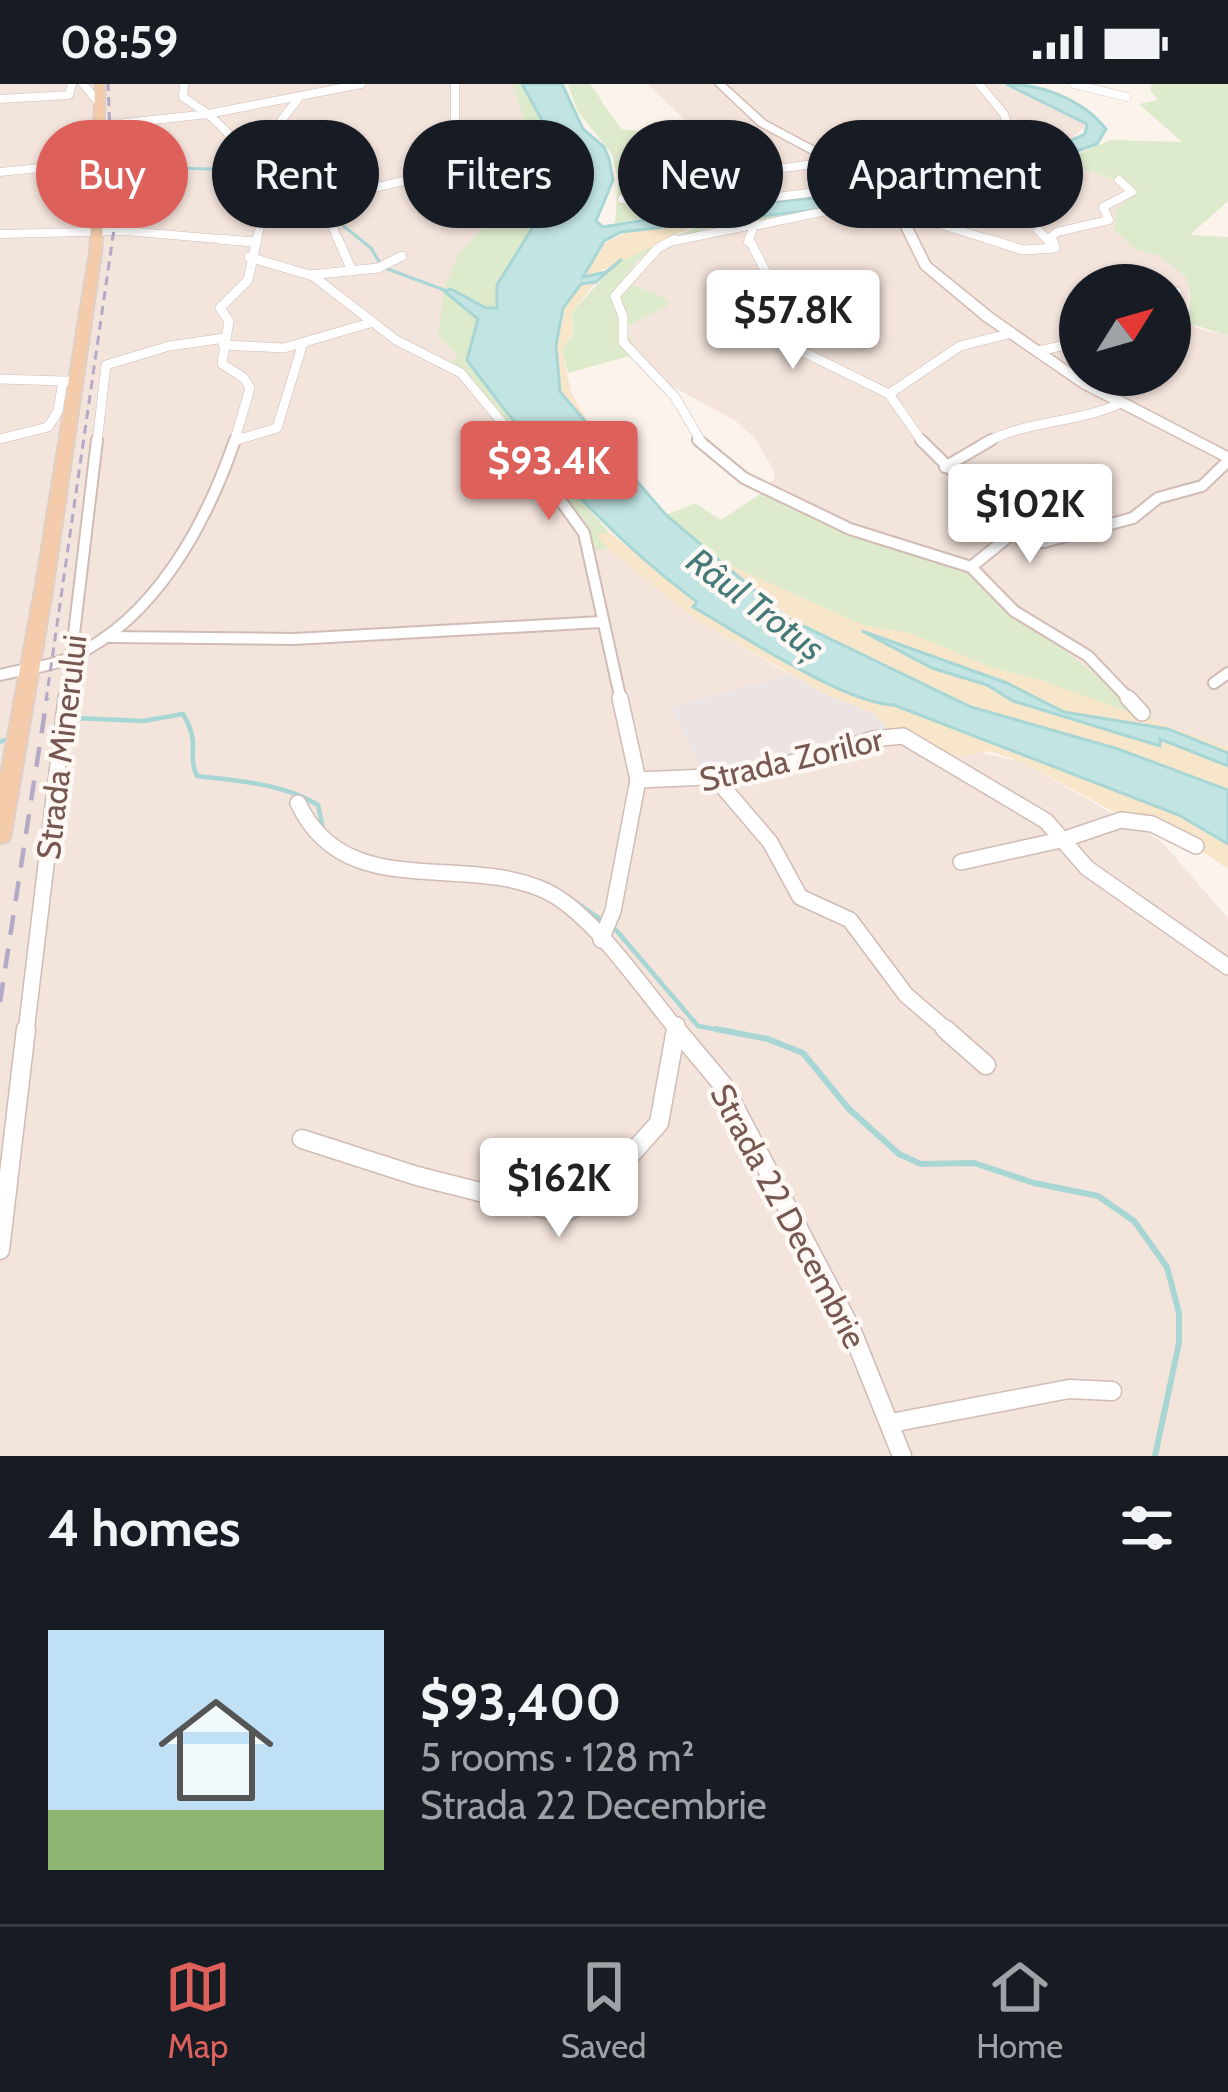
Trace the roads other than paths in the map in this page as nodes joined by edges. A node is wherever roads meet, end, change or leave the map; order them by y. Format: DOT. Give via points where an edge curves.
graph roads {
  1 [pos="72,84"];
  2 [pos="83,84"];
  3 [pos="100,84"];
  4 [pos="184,84"];
  5 [pos="361,84"];
  6 [pos="455,84"];
  7 [pos="720,84"];
  8 [pos="979,84"];
  9 [pos="1074,84"];
  10 [pos="323,85"];
  11 [pos="302,96"];
  12 [pos="1127,97"];
  13 [pos="0,99"];
  14 [pos="99,103"];
  15 [pos="208,114"];
  16 [pos="99,120"];
  17 [pos="143,120"];
  18 [pos="215,120"];
  19 [pos="282,120"];
  20 [pos="455,120"];
  21 [pos="1006,120"];
  22 [pos="807,149"];
  23 [pos="36,168"];
  24 [pos="0,172"];
  25 [pos="1119,180"];
  26 [pos="97,228"];
  27 [pos="260,228"];
  28 [pos="333,228"];
  29 [pos="724,228"];
  30 [pos="755,228"];
  31 [pos="906,228"];
  32 [pos="951,228"];
  33 [pos="1038,230"];
  34 [pos="97,233"];
  35 [pos="0,234"];
  36 [pos="254,242"];
  37 [pos="1055,246"];
  38 [pos="249,256"];
  39 [pos="402,256"];
  40 [pos="352,271"];
  41 [pos="310,275"];
  42 [pos="868,294"];
  43 [pos="767,302"];
  44 [pos="720,311"];
  45 [pos="835,312"];
  46 [pos="767,318"];
  47 [pos="370,323"];
  48 [pos="1012,333"];
  49 [pos="778,338"];
  50 [pos="224,341"];
  51 [pos="303,344"];
  52 [pos="1059,346"];
  53 [pos="1038,351"];
  54 [pos="0,379"];
  55 [pos="70,381"];
  56 [pos="889,394"];
  57 [pos="1121,403"];
  58 [pos="0,439"];
  59 [pos="237,440"];
  60 [pos="1228,459"];
  61 [pos="945,466"];
  62 [pos="1013,533"];
  63 [pos="971,567"];
  64 [pos="601,622"];
  65 [pos="108,637"];
  66 [pos="72,657"];
  67 [pos="30,668"];
  68 [pos="1228,673"];
  69 [pos="0,675"];
  70 [pos="1214,683"];
  71 [pos="1142,713"];
  72 [pos="5,772"];
  73 [pos="638,780"];
  74 [pos="717,780"];
  75 [pos="298,803"];
  76 [pos="0,836"];
  77 [pos="1064,839"];
  78 [pos="1196,846"];
  79 [pos="961,862"];
  80 [pos="606,929"];
  81 [pos="1228,967"];
  82 [pos="677,1025"];
  83 [pos="986,1065"];
  84 [pos="302,1139"];
  85 [pos="0,1250"];
  86 [pos="1112,1391"];
  87 [pos="891,1424"];
  88 [pos="902,1456"];
  1 -- 13 [label="street" via="69,95"];
  2 -- 14 [label="street"];
  3 -- 14 [label="main road, Strada Minerului"];
  4 -- 15 [label="street" via="183,97"];
  5 -- 10 [label="street"];
  6 -- 20 [label="street"];
  7 -- 22 [label="main road" via="762,123"];
  8 -- 21 [label="street"];
  9 -- 12 [label="street"];
  10 -- 11 [label="street"];
  11 -- 15 [label="street"];
  11 -- 19 [label="street"];
  14 -- 16 [label="main road, Strada Minerului"];
  15 -- 17 [label="street"];
  15 -- 18 [label="street"];
  23 -- 24 [label="street"];
  25 -- 37 [label="street" via="1132,192 1103,207 1109,220 1057,232"];
  26 -- 34 [label="main road, Strada Minerului"];
  27 -- 36 [label="street"];
  28 -- 40 [label="street"];
  29 -- 63 [label="street" via="658,248 615,296 623,342 675,398 697,439 744,478 850,529"];
  30 -- 43 [label="street" via="748,243 767,274"];
  31 -- 48 [label="main road" via="929,270"];
  32 -- 37 [label="street" via="1022,250"];
  33 -- 37 [label="street"];
  34 -- 35 [label="street"];
  34 -- 36 [label="street"];
  34 -- 55 [label="main road, Strada Minerului"];
  36 -- 38 [label="street"];
  38 -- 41 [label="street"];
  38 -- 50 [label="street" via="248,280 220,308 229,321"];
  39 -- 40 [label="street"];
  40 -- 41 [label="street"];
  41 -- 47 [label="street"];
  42 -- 43 [label="street"];
  43 -- 46 [label="street"];
  44 -- 49 [label="street"];
  45 -- 46 [label="street"];
  46 -- 49 [label="street"];
  47 -- 51 [label="street"];
  47 -- 64 [label="street" via="461,373 495,410 584,533"];
  48 -- 53 [label="main road"];
  48 -- 56 [label="street" via="960,346"];
  49 -- 56 [label="street"];
  50 -- 51 [label="street" via="273,349"];
  50 -- 59 [label="street" via="222,364 250,388"];
  50 -- 66 [label="street, Strada Minerului" via="169,346 106,365"];
  51 -- 59 [label="street" via="278,428"];
  52 -- 53 [label="street"];
  53 -- 57 [label="main road"];
  54 -- 55 [label="street"];
  55 -- 58 [label="street" via="56,423"];
  55 -- 67 [label="main road, Strada Minerului"];
  56 -- 61 [label="street"];
  57 -- 60 [label="main road"];
  57 -- 61 [label="street" via="1089,418 999,435"];
  59 -- 65 [label="street" via="172,572"];
  60 -- 62 [label="street" via="1202,486 1158,498 1133,518 1039,543"];
  61 -- 62 [label="street"];
  62 -- 63 [label="street"];
  63 -- 71 [label="street" via="1014,611 1088,656"];
  64 -- 65 [label="street" via="294,639"];
  64 -- 73 [label="street"];
  65 -- 66 [label="street"];
  66 -- 67 [label="street"];
  66 -- 85 [label="street, Strada Minerului"];
  67 -- 69 [label="street"];
  67 -- 72 [label="main road, Strada Minerului"];
  68 -- 70 [label="street"];
  72 -- 76 [label="main road, Strada Minerului"];
  73 -- 74 [label="street, Strada Zorilor"];
  73 -- 80 [label="street"];
  74 -- 77 [label="street, Strada Zorilor" via="903,736"];
  74 -- 83 [label="street" via="770,842 800,897 850,920 906,995"];
  75 -- 80 [label="street, Strada 22 Decembrie" via="310,829 352,860 543,889"];
  77 -- 78 [label="street" via="1121,820 1152,824"];
  77 -- 79 [label="street"];
  77 -- 81 [label="street, Strada Zorilor" via="1087,868"];
  80 -- 82 [label="street, Strada 22 Decembrie"];
  82 -- 84 [label="street" via="658,1123 591,1198 563,1213"];
  82 -- 87 [label="street, Strada 22 Decembrie" via="751,1134"];
  86 -- 87 [label="street" via="1070,1390"];
  87 -- 88 [label="street, Strada 22 Decembrie"];
}
